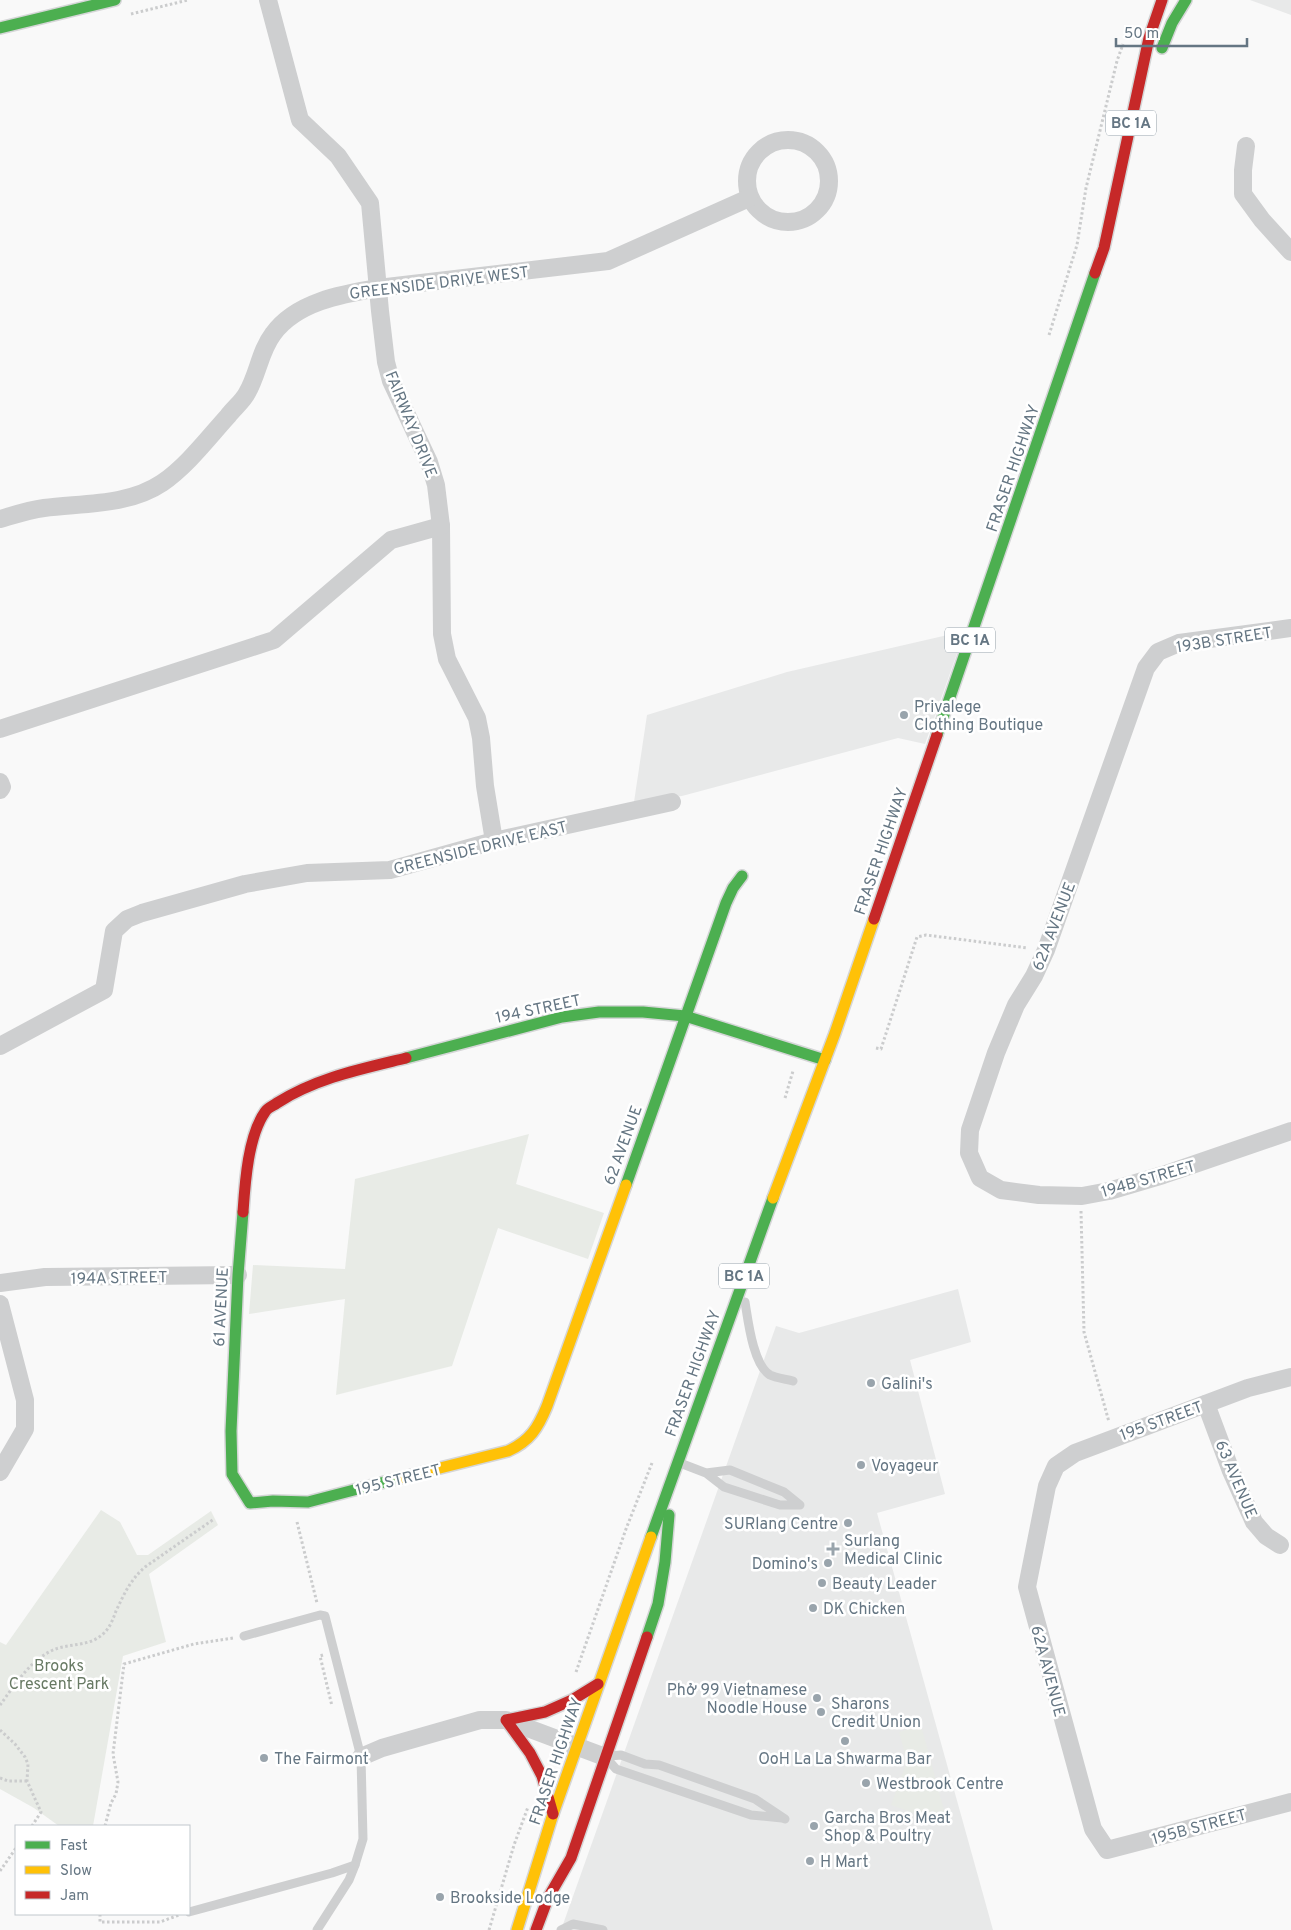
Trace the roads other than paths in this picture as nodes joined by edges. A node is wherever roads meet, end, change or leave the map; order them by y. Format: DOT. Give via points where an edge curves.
graph roads {
  1 [pos="115,0"];
  2 [pos="268,0"];
  3 [pos="1162,0"];
  4 [pos="1186,0"];
  5 [pos="0,28"];
  6 [pos="1159,61"];
  7 [pos="1246,146"];
  8 [pos="1135,159"];
  9 [pos="749,198"];
  10 [pos="1104,248"];
  11 [pos="1291,252"];
  12 [pos="378,288"];
  13 [pos="0,519"];
  14 [pos="441,526"];
  15 [pos="1291,628"];
  16 [pos="1158,652"];
  17 [pos="0,729"];
  18 [pos="0,782"];
  19 [pos="0,790"];
  20 [pos="672,802"];
  21 [pos="494,841"];
  22 [pos="742,876"];
  23 [pos="685,1016"];
  24 [pos="0,1046"];
  25 [pos="825,1060"];
  26 [pos="266,1111"];
  27 [pos="1291,1131"];
  28 [pos="1001,1190"];
  29 [pos="238,1276"];
  30 [pos="0,1283"];
  31 [pos="741,1285"];
  32 [pos="0,1304"];
  33 [pos="1291,1377"];
  34 [pos="793,1380"];
  35 [pos="1206,1404"];
  36 [pos="538,1428"];
  37 [pos="678,1462"];
  38 [pos="0,1472"];
  39 [pos="706,1473"];
  40 [pos="1047,1486"];
  41 [pos="250,1503"];
  42 [pos="1280,1545"];
  43 [pos="244,1636"];
  44 [pos="598,1684"];
  45 [pos="506,1720"];
  46 [pos="577,1746"];
  47 [pos="361,1757"];
  48 [pos="605,1757"];
  49 [pos="1291,1802"];
  50 [pos="554,1814"];
  51 [pos="1107,1850"];
  52 [pos="355,1864"];
  53 [pos="190,1912"];
  54 [pos="317,1930"];
  55 [pos="517,1930"];
  56 [pos="536,1930"];
  57 [pos="560,1930"];
  58 [pos="603,1930"];
  1 -- 5 [label="main road"];
  2 -- 12 [label="street, FAIRWAY DRIVE" via="300,120 338,156 370,203"];
  3 -- 10 [label="main road, FRASER HIGHWAY / BC 1A" via="1149,38"];
  4 -- 6 [label="main road" via="1172,23"];
  7 -- 11 [label="street" via="1243,194"];
  8 -- 10 [label="main road, FRASER HIGHWAY" via="1120,218"];
  9 -- 9 [label="street" via="767,218 794,223 806,218 818,210 829,186 823,160 802,142 775,141 762,148 747,171"];
  9 -- 12 [label="street, GREENSIDE DRIVE WEST" via="608,261"];
  10 -- 25 [label="main road, FRASER HIGHWAY / BC 1A"];
  12 -- 13 [label="street, GREENSIDE DRIVE WEST" via="345,293 311,305 273,333 247,394 161,484 120,499 43,508"];
  12 -- 14 [label="street, FAIRWAY DRIVE" via="391,381 429,462 436,485"];
  14 -- 17 [label="street" via="391,540 274,640"];
  14 -- 21 [label="street, FAIRWAY DRIVE" via="442,634 447,659 477,718"];
  15 -- 16 [label="street, 193B STREET" via="1180,643"];
  16 -- 28 [label="street, 62A AVENUE" via="1146,668 1046,950 1016,1005 970,1130 969,1153 980,1178"];
  18 -- 19 [label="street"];
  20 -- 21 [label="street, GREENSIDE DRIVE EAST"];
  21 -- 24 [label="street, GREENSIDE DRIVE EAST" via="390,870 307,873 245,884 127,918 114,931 104,990"];
  22 -- 23 [label="main road, 62 AVENUE" via="726,903"];
  23 -- 25 [label="main road, 194 STREET"];
  23 -- 26 [label="main road, 194 STREET" via="599,1012 562,1017 328,1078"];
  23 -- 36 [label="main road, 62 AVENUE"];
  25 -- 31 [label="main road, FRASER HIGHWAY / BC 1A"];
  26 -- 29 [label="main road, 61 AVENUE" via="252,1141"];
  27 -- 28 [label="street, 194B STREET" via="1190,1167 1109,1191 1066,1197"];
  29 -- 30 [label="street, 194A STREET" via="45,1277"];
  29 -- 41 [label="main road, 61 AVENUE" via="232,1474"];
  31 -- 34 [label="lane" via="759,1361 770,1375"];
  31 -- 37 [label="main road, FRASER HIGHWAY / BC 1A"];
  32 -- 38 [label="street" via="24,1400 25,1429"];
  33 -- 35 [label="street, 195 STREET" via="1248,1388"];
  35 -- 40 [label="street, 195 STREET" via="1075,1453 1056,1466"];
  35 -- 42 [label="street, 63 AVENUE" via="1254,1522 1266,1536"];
  36 -- 41 [label="main road, 195 STREET" via="519,1446 499,1453 308,1502"];
  37 -- 39 [label="lane"];
  37 -- 44 [label="main road, FRASER HIGHWAY / BC 1A"];
  37 -- 48 [label="main road, FRASER HIGHWAY" via="658,1604"];
  39 -- 39 [label="lane" via="724,1487 780,1505 800,1505 784,1492 730,1470"];
  40 -- 51 [label="street, 62A AVENUE" via="1027,1587 1092,1829"];
  43 -- 47 [label="lane" via="325,1616"];
  44 -- 45 [label="main road" via="545,1712"];
  44 -- 46 [label="main road, FRASER HIGHWAY / BC 1A"];
  45 -- 46 [label="street"];
  45 -- 47 [label="street" via="480,1720"];
  45 -- 50 [label="main road" via="534,1760"];
  46 -- 48 [label="street"];
  46 -- 50 [label="main road, FRASER HIGHWAY / BC 1A"];
  47 -- 52 [label="lane" via="364,1840"];
  48 -- 48 [label="lane" via="616,1768 670,1788 751,1815 785,1819 755,1799 659,1765 645,1764 621,1755"];
  48 -- 56 [label="main road, FRASER HIGHWAY" via="571,1858 548,1898"];
  49 -- 51 [label="street, 195B STREET"];
  50 -- 55 [label="main road, FRASER HIGHWAY / BC 1A"];
  52 -- 53 [label="lane" via="332,1874"];
  52 -- 54 [label="lane" via="349,1880"];
  57 -- 58 [label="lane" via="573,1924"];
}
